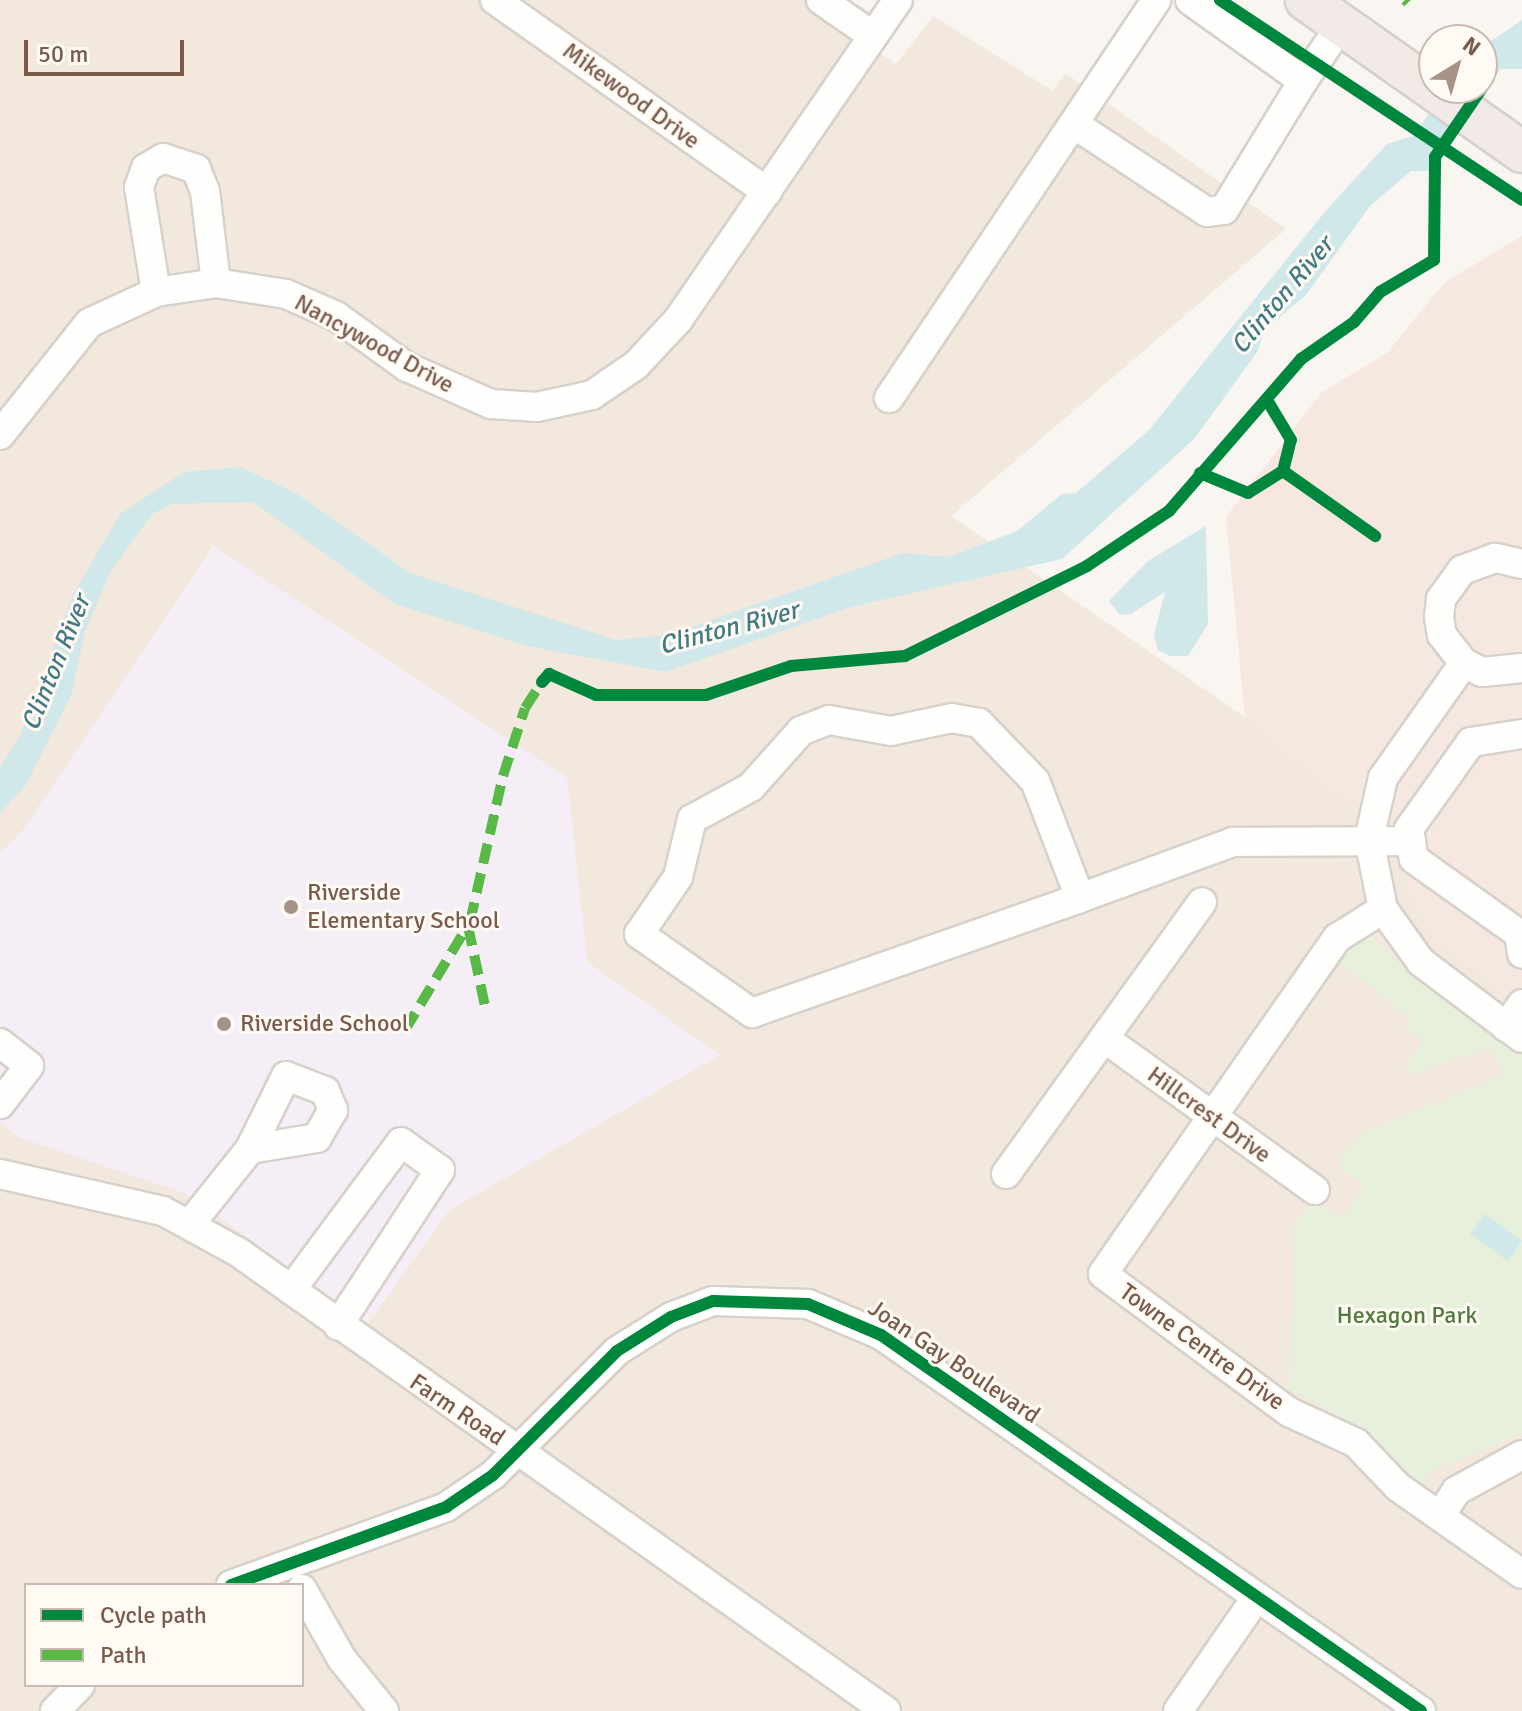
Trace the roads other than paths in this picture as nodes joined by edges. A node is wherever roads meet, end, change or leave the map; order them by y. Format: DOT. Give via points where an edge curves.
graph roads {
  1 [pos="495,0"];
  2 [pos="821,0"];
  3 [pos="898,0"];
  4 [pos="1156,0"];
  5 [pos="1190,0"];
  6 [pos="1306,0"];
  7 [pos="1341,25"];
  8 [pos="873,36"];
  9 [pos="1303,81"];
  10 [pos="1074,124"];
  11 [pos="1522,152"];
  12 [pos="767,192"];
  13 [pos="216,283"];
  14 [pos="156,292"];
  15 [pos="889,398"];
  16 [pos="0,435"];
  17 [pos="1522,564"];
  18 [pos="1464,663"];
  19 [pos="1522,668"];
  20 [pos="1522,734"];
  21 [pos="1369,839"];
  22 [pos="1411,841"];
  23 [pos="1080,898"];
  24 [pos="1202,902"];
  25 [pos="1383,909"];
  26 [pos="1521,939"];
  27 [pos="1522,1004"];
  28 [pos="1514,1033"];
  29 [pos="1104,1038"];
  30 [pos="0,1043"];
  31 [pos="0,1104"];
  32 [pos="1212,1118"];
  33 [pos="250,1149"];
  34 [pos="0,1174"];
  35 [pos="1006,1174"];
  36 [pos="1315,1190"];
  37 [pos="190,1224"];
  38 [pos="291,1290"];
  39 [pos="338,1325"];
  40 [pos="518,1451"];
  41 [pos="1522,1455"];
  42 [pos="1440,1516"];
  43 [pos="1522,1574"];
  44 [pos="297,1578"];
  45 [pos="250,1583"];
  46 [pos="304,1591"];
  47 [pos="1256,1598"];
  48 [pos="78,1687"];
  49 [pos="55,1711"];
  50 [pos="384,1711"];
  51 [pos="886,1711"];
  52 [pos="1178,1711"];
  53 [pos="1421,1711"];
  1 -- 12 [label="street, Mikewood Drive"];
  2 -- 8 [label="street"];
  3 -- 8 [label="street, Nancywood Drive"];
  4 -- 10 [label="street"];
  5 -- 9 [label="street"];
  6 -- 7 [label="highway"];
  7 -- 9 [label="street"];
  7 -- 11 [label="highway"];
  8 -- 12 [label="street, Nancywood Drive"];
  9 -- 10 [label="street" via="1224,210 1207,212"];
  10 -- 15 [label="street"];
  12 -- 13 [label="street, Nancywood Drive" via="678,320 636,365 592,395 537,407 491,404 448,388 336,316 286,294"];
  13 -- 14 [label="street, Nancywood Drive"];
  13 -- 14 [label="street" via="205,191 196,169 163,158 146,168 139,187"];
  14 -- 16 [label="street, Nancywood Drive" via="89,323"];
  17 -- 18 [label="street" via="1478,561 1449,583 1441,599 1442,635"];
  18 -- 19 [label="street" via="1492,672"];
  18 -- 21 [label="street" via="1383,778"];
  20 -- 22 [label="street" via="1471,742 1409,829"];
  21 -- 22 [label="street"];
  21 -- 23 [label="street" via="1233,842"];
  21 -- 25 [label="street"];
  22 -- 26 [label="street" via="1414,859"];
  23 -- 23 [label="street" via="1035,781 979,723 952,718 891,731 829,720 801,731 751,787 692,819 678,877 639,934 752,1013"];
  24 -- 29 [label="street"];
  25 -- 28 [label="street" via="1421,962"];
  25 -- 32 [label="street, Towne Centre Drive" via="1337,938"];
  27 -- 28 [label="street"];
  29 -- 32 [label="street, Hillcrest Drive"];
  29 -- 35 [label="street"];
  30 -- 31 [label="street" via="29,1066"];
  32 -- 36 [label="street, Hillcrest Drive"];
  32 -- 42 [label="street, Towne Centre Drive" via="1103,1274 1289,1412 1356,1443 1398,1487"];
  33 -- 37 [label="street"];
  34 -- 37 [label="street, Farm Road" via="119,1197"];
  37 -- 38 [label="street, Farm Road"];
  38 -- 39 [label="street, Farm Road"];
  38 -- 39 [label="street" via="401,1142 440,1170"];
  39 -- 40 [label="street, Farm Road"];
  40 -- 44 [label="street, Joan Gay Boulevard" via="446,1507"];
  40 -- 47 [label="street, Joan Gay Boulevard" via="617,1351 671,1317 713,1301 808,1304 881,1335"];
  40 -- 51 [label="street, Farm Road"];
  41 -- 42 [label="street" via="1456,1491"];
  42 -- 43 [label="street, Towne Centre Drive"];
  44 -- 45 [label="street, Joan Gay Boulevard"];
  46 -- 50 [label="street" via="342,1659"];
  47 -- 52 [label="street"];
  47 -- 53 [label="street, Joan Gay Boulevard"];
  48 -- 49 [label="street"];
}
